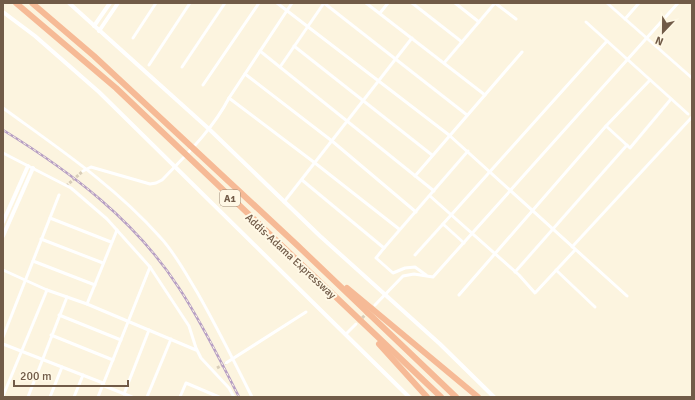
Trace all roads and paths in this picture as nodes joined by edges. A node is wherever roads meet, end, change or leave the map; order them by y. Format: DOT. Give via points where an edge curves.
graph roads {
  1 [pos="16,3"];
  2 [pos="32,3"];
  3 [pos="70,3"];
  4 [pos="110,3"];
  5 [pos="118,3"];
  6 [pos="156,3"];
  7 [pos="190,3"];
  8 [pos="225,3"];
  9 [pos="259,3"];
  10 [pos="277,3"];
  11 [pos="292,3"];
  12 [pos="324,3"];
  13 [pos="366,3"];
  14 [pos="388,3"];
  15 [pos="412,3"];
  16 [pos="455,3"];
  17 [pos="495,3"];
  18 [pos="607,3"];
  19 [pos="639,3"];
  20 [pos="678,3"];
  21 [pos="287,11"];
  22 [pos="3,12"];
  23 [pos="380,13"];
  24 [pos="516,19"];
  25 [pos="625,19"];
  26 [pos="479,22"];
  27 [pos="586,22"];
  28 [pos="94,26"];
  29 [pos="308,26"];
  30 [pos="99,30"];
  31 [pos="133,38"];
  32 [pos="412,38"];
  33 [pos="647,38"];
  34 [pos="607,41"];
  35 [pos="462,42"];
  36 [pos="294,46"];
  37 [pos="260,51"];
  38 [pos="522,52"];
  39 [pos="396,59"];
  40 [pos="627,59"];
  41 [pos="444,63"];
  42 [pos="149,64"];
  43 [pos="182,67"];
  44 [pos="280,67"];
  45 [pos="245,74"];
  46 [pos="692,76"];
  47 [pos="379,80"];
  48 [pos="650,80"];
  49 [pos="203,85"];
  50 [pos="485,95"];
  51 [pos="229,98"];
  52 [pos="671,99"];
  53 [pos="364,100"];
  54 [pos="3,108"];
  55 [pos="688,114"];
  56 [pos="467,115"];
  57 [pos="692,117"];
  58 [pos="347,121"];
  59 [pos="606,126"];
  60 [pos="209,129"];
  61 [pos="449,135"];
  62 [pos="332,141"];
  63 [pos="627,145"];
  64 [pos="468,151"];
  65 [pos="3,153"];
  66 [pos="432,155"];
  67 [pos="315,163"];
  68 [pos="28,166"];
  69 [pos="175,166"];
  70 [pos="33,168"];
  71 [pos="85,170"];
  72 [pos="490,171"];
  73 [pos="415,176"];
  74 [pos="302,180"];
  75 [pos="434,191"];
  76 [pos="511,191"];
  77 [pos="59,195"];
  78 [pos="430,196"];
  79 [pos="284,202"];
  80 [pos="532,211"];
  81 [pos="416,212"];
  82 [pos="451,214"];
  83 [pos="50,218"];
  84 [pos="3,222"];
  85 [pos="442,224"];
  86 [pos="117,230"];
  87 [pos="399,230"];
  88 [pos="553,230"];
  89 [pos="472,234"];
  90 [pos="3,236"];
  91 [pos="41,239"];
  92 [pos="112,242"];
  93 [pos="464,243"];
  94 [pos="384,248"];
  95 [pos="573,248"];
  96 [pos="495,254"];
  97 [pos="415,256"];
  98 [pos="33,261"];
  99 [pos="103,262"];
  100 [pos="318,264"];
  101 [pos="150,267"];
  102 [pos="3,270"];
  103 [pos="556,270"];
  104 [pos="515,272"];
  105 [pos="428,277"];
  106 [pos="25,280"];
  107 [pos="94,285"];
  108 [pos="47,290"];
  109 [pos="384,295"];
  110 [pos="459,295"];
  111 [pos="627,296"];
  112 [pos="66,297"];
  113 [pos="87,304"];
  114 [pos="375,305"];
  115 [pos="595,307"];
  116 [pos="306,312"];
  117 [pos="353,314"];
  118 [pos="59,315"];
  119 [pos="128,321"];
  120 [pos="356,324"];
  121 [pos="149,330"];
  122 [pos="346,334"];
  123 [pos="51,335"];
  124 [pos="3,337"];
  125 [pos="171,339"];
  126 [pos="120,340"];
  127 [pos="3,344"];
  128 [pos="21,351"];
  129 [pos="198,351"];
  130 [pos="43,360"];
  131 [pos="113,360"];
  132 [pos="234,360"];
  133 [pos="226,363"];
  134 [pos="62,367"];
  135 [pos="217,368"];
  136 [pos="213,370"];
  137 [pos="83,375"];
  138 [pos="103,384"];
  139 [pos="208,392"];
  140 [pos="124,394"];
  141 [pos="3,396"];
  142 [pos="28,397"];
  143 [pos="50,397"];
  144 [pos="74,397"];
  145 [pos="98,397"];
  146 [pos="132,397"];
  147 [pos="147,397"];
  148 [pos="180,397"];
  149 [pos="206,397"];
  150 [pos="220,397"];
  151 [pos="234,397"];
  152 [pos="252,397"];
  153 [pos="409,397"];
  154 [pos="427,397"];
  155 [pos="441,397"];
  156 [pos="456,397"];
  157 [pos="478,397"];
  158 [pos="494,397"];
  1 -- 117 [label="highway, Addis-Adama Expressway / A1" via="116,88"];
  2 -- 100 [label="highway, Addis-Adama Expressway / A1" via="94,56"];
  3 -- 28 [label="street"];
  4 -- 28 [label="street"];
  5 -- 30 [label="street"];
  6 -- 31 [label="street"];
  7 -- 42 [label="street"];
  8 -- 43 [label="street"];
  9 -- 49 [label="street"];
  10 -- 21 [label="street"];
  11 -- 21 [label="street"];
  12 -- 29 [label="street"];
  12 -- 39 [label="street"];
  13 -- 23 [label="street"];
  14 -- 23 [label="street"];
  15 -- 35 [label="street"];
  16 -- 26 [label="street"];
  17 -- 24 [label="street"];
  17 -- 26 [label="street"];
  18 -- 25 [label="street"];
  19 -- 25 [label="street"];
  20 -- 33 [label="street"];
  21 -- 29 [label="street"];
  21 -- 37 [label="street"];
  22 -- 69 [label="street" via="35,36 98,92"];
  23 -- 32 [label="street"];
  25 -- 33 [label="street"];
  26 -- 35 [label="street"];
  27 -- 34 [label="street"];
  28 -- 30 [label="street"];
  29 -- 36 [label="street"];
  29 -- 47 [label="street"];
  30 -- 60 [label="street"];
  32 -- 39 [label="street"];
  32 -- 41 [label="street"];
  33 -- 40 [label="street"];
  33 -- 46 [label="street"];
  34 -- 40 [label="street"];
  34 -- 72 [label="street"];
  35 -- 41 [label="street"];
  36 -- 44 [label="street"];
  36 -- 53 [label="street"];
  37 -- 44 [label="street"];
  37 -- 45 [label="street"];
  38 -- 50 [label="street"];
  39 -- 47 [label="street"];
  39 -- 56 [label="street"];
  40 -- 48 [label="street"];
  40 -- 76 [label="street"];
  41 -- 50 [label="street"];
  44 -- 58 [label="street"];
  45 -- 51 [label="street"];
  45 -- 62 [label="street"];
  47 -- 53 [label="street"];
  47 -- 61 [label="street"];
  48 -- 52 [label="street"];
  48 -- 59 [label="street"];
  50 -- 56 [label="street"];
  51 -- 60 [label="street"];
  51 -- 67 [label="street"];
  52 -- 55 [label="street"];
  52 -- 63 [label="street" via="630,148"];
  53 -- 58 [label="street"];
  53 -- 66 [label="street"];
  54 -- 71 [label="street"];
  56 -- 61 [label="street"];
  57 -- 95 [label="street"];
  58 -- 62 [label="street"];
  58 -- 73 [label="street"];
  59 -- 63 [label="street"];
  59 -- 80 [label="street"];
  60 -- 69 [label="street"];
  60 -- 79 [label="street"];
  61 -- 64 [label="street"];
  61 -- 66 [label="street"];
  62 -- 67 [label="street"];
  62 -- 81 [label="street"];
  63 -- 88 [label="street"];
  64 -- 72 [label="street"];
  64 -- 75 [label="street"];
  65 -- 68 [label="street"];
  66 -- 73 [label="street"];
  67 -- 74 [label="street"];
  67 -- 87 [label="street"];
  68 -- 70 [label="street"];
  68 -- 84 [label="street"];
  69 -- 71 [label="street" via="162,180 150,184 91,167"];
  69 -- 122 [label="street"];
  70 -- 86 [label="street" via="71,188"];
  70 -- 90 [label="street"];
  71 -- 132 [label="street" via="129,205 161,237 183,268"];
  72 -- 76 [label="street"];
  72 -- 82 [label="street"];
  73 -- 75 [label="street"];
  74 -- 79 [label="street"];
  74 -- 94 [label="street"];
  75 -- 78 [label="street"];
  76 -- 80 [label="street"];
  76 -- 89 [label="street"];
  77 -- 83 [label="street"];
  78 -- 81 [label="street"];
  78 -- 82 [label="street"];
  79 -- 109 [label="street"];
  80 -- 88 [label="street"];
  80 -- 96 [label="street"];
  81 -- 87 [label="street"];
  82 -- 85 [label="street"];
  82 -- 89 [label="street"];
  83 -- 91 [label="street"];
  83 -- 92 [label="street"];
  85 -- 93 [label="street"];
  85 -- 97 [label="street"];
  86 -- 92 [label="street"];
  86 -- 101 [label="street"];
  87 -- 94 [label="street"];
  88 -- 95 [label="street"];
  88 -- 104 [label="street"];
  89 -- 93 [label="street"];
  89 -- 96 [label="street"];
  91 -- 98 [label="street"];
  91 -- 99 [label="street"];
  92 -- 99 [label="street"];
  93 -- 105 [label="street" via="433,277"];
  94 -- 105 [label="street" via="376,258 393,273 415,267"];
  95 -- 103 [label="street"];
  95 -- 111 [label="street"];
  96 -- 104 [label="street"];
  96 -- 110 [label="street"];
  98 -- 106 [label="street"];
  98 -- 107 [label="street"];
  99 -- 107 [label="street"];
  100 -- 156 [label="highway, Addis-Adama Expressway / A1"];
  100 -- 157 [label="highway"];
  101 -- 119 [label="street"];
  101 -- 129 [label="street" via="188,326"];
  102 -- 106 [label="street"];
  103 -- 104 [label="street" via="535,294"];
  103 -- 115 [label="street"];
  105 -- 109 [label="street" via="414,274 403,276"];
  106 -- 108 [label="street"];
  106 -- 124 [label="street"];
  107 -- 113 [label="street"];
  108 -- 112 [label="street"];
  108 -- 128 [label="street"];
  109 -- 114 [label="street"];
  109 -- 158 [label="street" via="440,344"];
  112 -- 113 [label="street"];
  112 -- 118 [label="street"];
  113 -- 119 [label="street"];
  116 -- 132 [label="street"];
  117 -- 154 [label="highway"];
  117 -- 155 [label="highway, Addis-Adama Expressway / A1"];
  118 -- 123 [label="street"];
  118 -- 126 [label="street"];
  119 -- 121 [label="street"];
  119 -- 126 [label="street"];
  120 -- 122 [label="street"];
  121 -- 125 [label="street"];
  121 -- 140 [label="street"];
  122 -- 153 [label="street"];
  123 -- 130 [label="street"];
  123 -- 131 [label="street"];
  125 -- 129 [label="street"];
  125 -- 147 [label="street"];
  126 -- 131 [label="street"];
  127 -- 128 [label="street"];
  128 -- 130 [label="street"];
  128 -- 141 [label="street"];
  129 -- 136 [label="street"];
  130 -- 134 [label="street"];
  130 -- 142 [label="street"];
  131 -- 138 [label="street"];
  132 -- 133 [label="street"];
  132 -- 152 [label="street"];
  134 -- 137 [label="street"];
  134 -- 143 [label="street"];
  135 -- 136 [label="street"];
  136 -- 151 [label="street" via="233,392"];
  137 -- 138 [label="street"];
  137 -- 144 [label="street"];
  138 -- 140 [label="street"];
  138 -- 145 [label="street"];
  139 -- 148 [label="street" via="186,383"];
  139 -- 149 [label="street"];
  139 -- 150 [label="street"];
  140 -- 146 [label="street"];
}
